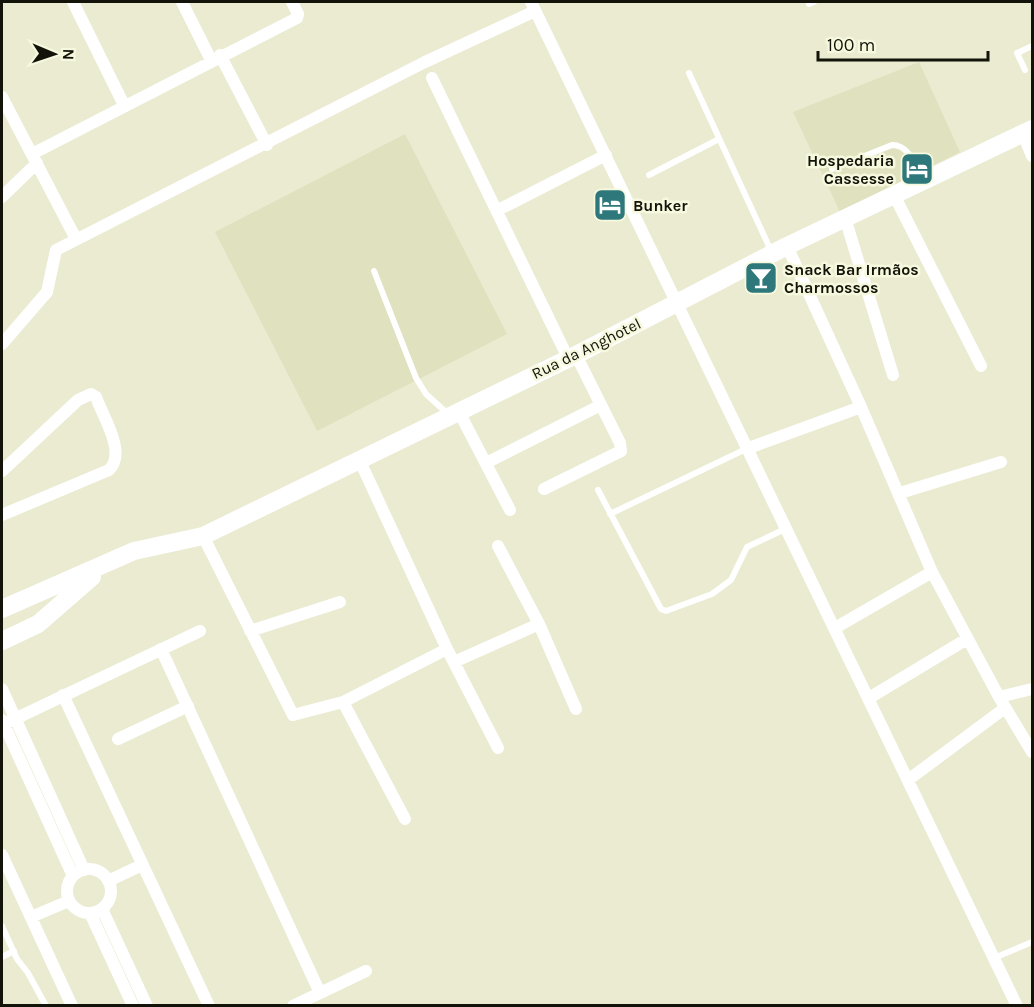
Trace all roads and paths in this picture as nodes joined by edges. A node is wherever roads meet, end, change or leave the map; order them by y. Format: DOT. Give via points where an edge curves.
graph roads {
  1 [pos="73,2"];
  2 [pos="182,2"];
  3 [pos="292,2"];
  4 [pos="533,6"];
  5 [pos="1032,46"];
  6 [pos="215,58"];
  7 [pos="1025,70"];
  8 [pos="689,73"];
  9 [pos="432,78"];
  10 [pos="2,97"];
  11 [pos="124,105"];
  12 [pos="1028,131"];
  13 [pos="719,139"];
  14 [pos="267,144"];
  15 [pos="606,155"];
  16 [pos="1032,156"];
  17 [pos="34,158"];
  18 [pos="832,170"];
  19 [pos="649,175"];
  20 [pos="924,181"];
  21 [pos="894,195"];
  22 [pos="2,197"];
  23 [pos="498,210"];
  24 [pos="845,218"];
  25 [pos="75,239"];
  26 [pos="779,250"];
  27 [pos="374,270"];
  28 [pos="677,303"];
  29 [pos="2,344"];
  30 [pos="572,356"];
  31 [pos="981,366"];
  32 [pos="893,375"];
  33 [pos="601,405"];
  34 [pos="861,407"];
  35 [pos="453,412"];
  36 [pos="746,449"];
  37 [pos="359,459"];
  38 [pos="1001,462"];
  39 [pos="486,463"];
  40 [pos="2,471"];
  41 [pos="544,489"];
  42 [pos="598,490"];
  43 [pos="900,493"];
  44 [pos="510,510"];
  45 [pos="610,514"];
  46 [pos="2,515"];
  47 [pos="786,528"];
  48 [pos="204,536"];
  49 [pos="498,546"];
  50 [pos="134,551"];
  51 [pos="932,572"];
  52 [pos="340,602"];
  53 [pos="2,609"];
  54 [pos="538,624"];
  55 [pos="835,628"];
  56 [pos="250,631"];
  57 [pos="200,632"];
  58 [pos="967,639"];
  59 [pos="2,641"];
  60 [pos="447,649"];
  61 [pos="161,650"];
  62 [pos="454,662"];
  63 [pos="2,689"];
  64 [pos="1032,689"];
  65 [pos="63,695"];
  66 [pos="869,698"];
  67 [pos="343,702"];
  68 [pos="1002,703"];
  69 [pos="188,706"];
  70 [pos="576,709"];
  71 [pos="5,722"];
  72 [pos="118,739"];
  73 [pos="498,748"];
  74 [pos="1032,752"];
  75 [pos="908,780"];
  76 [pos="405,819"];
  77 [pos="2,855"];
  78 [pos="142,865"];
  79 [pos="79,873"];
  80 [pos="108,881"];
  81 [pos="69,901"];
  82 [pos="96,911"];
  83 [pos="31,917"];
  84 [pos="2,926"];
  85 [pos="1032,942"];
  86 [pos="14,951"];
  87 [pos="2,957"];
  88 [pos="994,958"];
  89 [pos="366,971"];
  90 [pos="320,993"];
  91 [pos="46,1005"];
  92 [pos="72,1005"];
  93 [pos="133,1005"];
  94 [pos="147,1005"];
  95 [pos="209,1005"];
  96 [pos="293,1005"];
  97 [pos="1017,1005"];
  1 -- 11 [label="street"];
  2 -- 6 [label="street"];
  3 -- 6 [label="street" via="297,18"];
  4 -- 14 [label="street"];
  4 -- 15 [label="street"];
  5 -- 7 [label="lane" via="1017,53"];
  6 -- 11 [label="street"];
  6 -- 14 [label="street"];
  8 -- 13 [label="lane"];
  9 -- 23 [label="street"];
  10 -- 17 [label="street"];
  11 -- 17 [label="street"];
  12 -- 16 [label="street"];
  12 -- 20 [label="main road, Rua da Anghotel"];
  13 -- 19 [label="lane"];
  13 -- 26 [label="lane"];
  14 -- 25 [label="street"];
  15 -- 23 [label="street"];
  15 -- 28 [label="street"];
  17 -- 22 [label="street"];
  17 -- 25 [label="street"];
  18 -- 20 [label="lane" via="900,145"];
  20 -- 21 [label="main road, Rua da Anghotel"];
  21 -- 24 [label="main road, Rua da Anghotel"];
  21 -- 31 [label="street"];
  23 -- 30 [label="street"];
  24 -- 26 [label="main road, Rua da Anghotel"];
  24 -- 32 [label="street"];
  25 -- 29 [label="street" via="56,250 47,292"];
  26 -- 28 [label="main road, Rua da Anghotel"];
  26 -- 34 [label="street"];
  27 -- 35 [label="lane" via="416,378 426,394"];
  28 -- 30 [label="main road, Rua da Anghotel"];
  28 -- 36 [label="street"];
  30 -- 33 [label="street"];
  30 -- 35 [label="main road, Rua da Anghotel"];
  33 -- 39 [label="street"];
  33 -- 41 [label="street" via="621,451"];
  34 -- 36 [label="street"];
  34 -- 43 [label="street"];
  35 -- 37 [label="main road, Rua da Anghotel"];
  35 -- 39 [label="street"];
  36 -- 45 [label="lane"];
  36 -- 47 [label="street"];
  37 -- 48 [label="main road, Rua da Anghotel"];
  37 -- 60 [label="street"];
  38 -- 43 [label="street"];
  39 -- 44 [label="street"];
  40 -- 46 [label="street" via="78,400 91,394 96,398 117,451 110,470"];
  42 -- 45 [label="lane"];
  43 -- 51 [label="street"];
  45 -- 47 [label="lane" via="666,611 712,594 736,574 747,547"];
  47 -- 55 [label="street"];
  48 -- 50 [label="main road, Rua da Anghotel"];
  48 -- 56 [label="street"];
  49 -- 54 [label="street"];
  50 -- 53 [label="main road, Rua da Anghotel"];
  50 -- 59 [label="main road, Rua da Anghotel" via="87,580 38,624"];
  51 -- 55 [label="street"];
  51 -- 58 [label="street"];
  52 -- 56 [label="street"];
  54 -- 62 [label="street"];
  54 -- 70 [label="street"];
  55 -- 66 [label="street"];
  56 -- 67 [label="street" via="293,715"];
  57 -- 61 [label="street"];
  58 -- 66 [label="street"];
  58 -- 68 [label="street"];
  60 -- 62 [label="street"];
  60 -- 67 [label="street"];
  61 -- 65 [label="street"];
  61 -- 69 [label="street"];
  62 -- 73 [label="street"];
  63 -- 71 [label="street"];
  64 -- 68 [label="street"];
  65 -- 71 [label="street"];
  65 -- 78 [label="street"];
  66 -- 75 [label="street"];
  67 -- 76 [label="street"];
  68 -- 74 [label="street"];
  68 -- 75 [label="street"];
  69 -- 72 [label="street"];
  69 -- 90 [label="street"];
  71 -- 79 [label="street"];
  75 -- 88 [label="street"];
  77 -- 83 [label="street"];
  78 -- 80 [label="street"];
  78 -- 95 [label="street"];
  79 -- 80 [label="street" via="98,871"];
  79 -- 81 [label="street" via="67,888"];
  80 -- 82 [label="street" via="110,896"];
  81 -- 82 [label="street" via="78,910"];
  81 -- 83 [label="street"];
  82 -- 93 [label="street"];
  82 -- 94 [label="street"];
  83 -- 92 [label="street"];
  84 -- 86 [label="lane"];
  85 -- 88 [label="lane"];
  86 -- 87 [label="lane"];
  86 -- 91 [label="lane"];
  88 -- 97 [label="street"];
  89 -- 90 [label="street"];
  90 -- 96 [label="street"];
}
